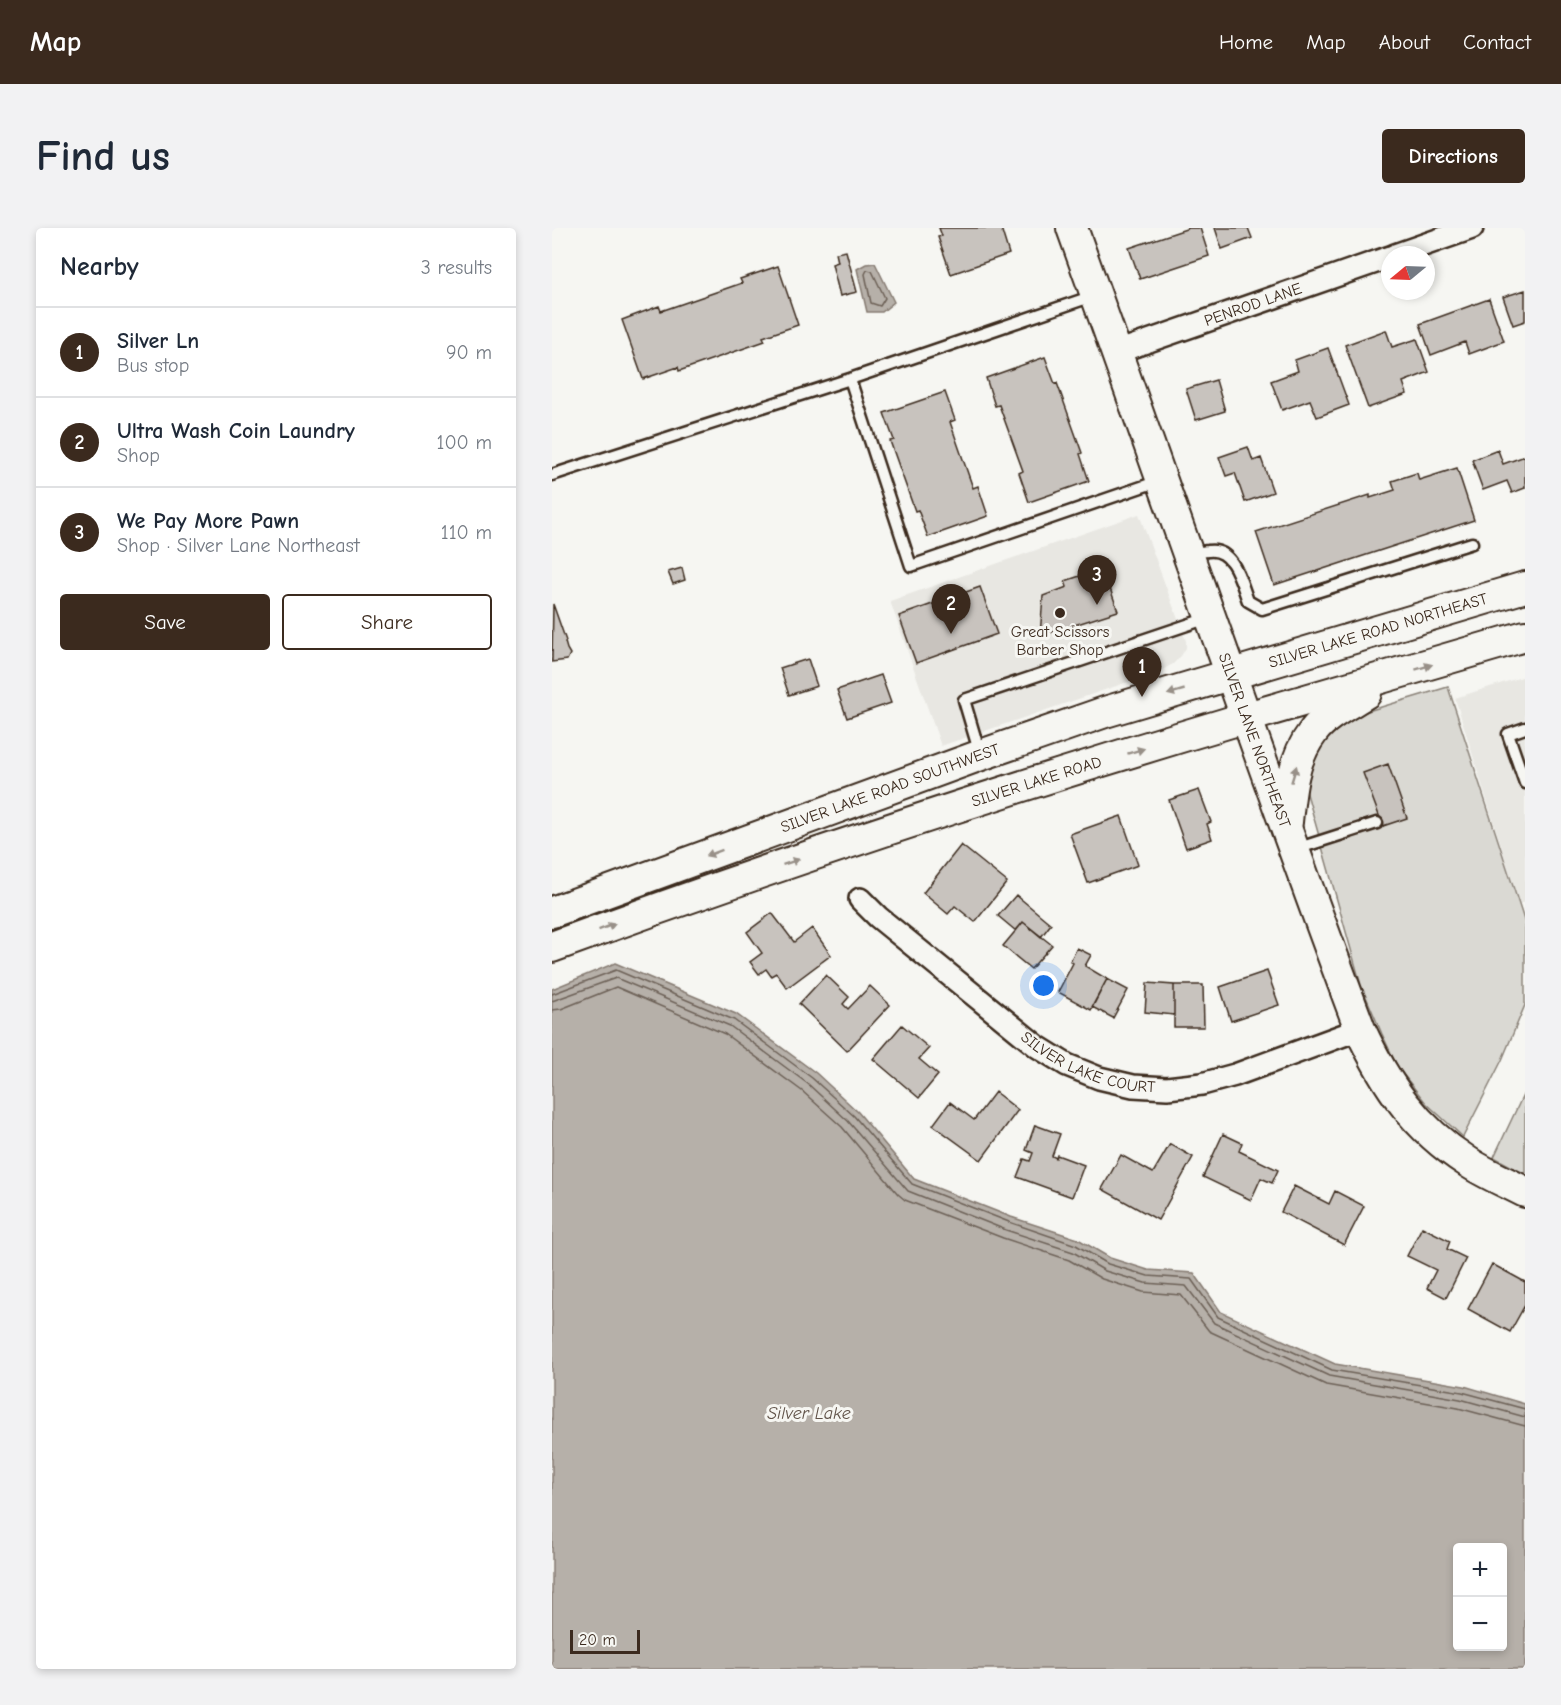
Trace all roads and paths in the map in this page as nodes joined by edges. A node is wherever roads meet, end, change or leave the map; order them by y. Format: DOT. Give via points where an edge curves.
graph roads {
  1 [pos="1072,228"];
  2 [pos="1473,228"];
  3 [pos="1421,246"];
  4 [pos="1381,260"];
  5 [pos="1096,295"];
  6 [pos="1117,352"];
  7 [pos="850,379"];
  8 [pos="552,475"];
  9 [pos="1162,480"];
  10 [pos="1472,543"];
  11 [pos="1189,556"];
  12 [pos="1525,587"];
  13 [pos="1211,617"];
  14 [pos="1525,636"];
  15 [pos="1232,675"];
  16 [pos="1394,676"];
  17 [pos="1246,717"];
  18 [pos="1525,728"];
  19 [pos="981,755"];
  20 [pos="1525,783"];
  21 [pos="1377,823"];
  22 [pos="1289,841"];
  23 [pos="860,899"];
  24 [pos="552,912"];
  25 [pos="552,947"];
  26 [pos="1360,1029"];
  27 [pos="1525,1192"];
  1 -- 5 [label="main road, SILVER LANE NORTHEAST"];
  2 -- 3 [label="street"];
  4 -- 6 [label="street, PENROD LANE"];
  5 -- 6 [label="main road, SILVER LANE NORTHEAST"];
  5 -- 7 [label="lane"];
  6 -- 9 [label="main road, SILVER LANE NORTHEAST"];
  7 -- 8 [label="lane"];
  7 -- 9 [label="lane" via="911,566"];
  9 -- 11 [label="main road, SILVER LANE NORTHEAST"];
  10 -- 11 [label="lane" via="1262,609 1248,601 1227,555 1208,550"];
  11 -- 13 [label="main road, SILVER LANE NORTHEAST"];
  12 -- 15 [label="main road, SILVER LAKE ROAD NORTHEAST"];
  13 -- 15 [label="main road, SILVER LANE NORTHEAST"];
  13 -- 19 [label="lane" via="963,700"];
  16 -- 14 [label="main road, SILVER LAKE ROAD, one-way"];
  15 -- 17 [label="main road, SILVER LANE NORTHEAST"];
  15 -- 19 [label="main road, SILVER LAKE ROAD SOUTHWEST, one-way" via="1105,712"];
  16 -- 17 [label="main road, SILVER LAKE ROAD"];
  22 -- 16 [label="main road, one-way" via="1291,781 1313,731"];
  17 -- 22 [label="main road, SILVER LANE NORTHEAST"];
  25 -- 17 [label="main road, SILVER LAKE ROAD, one-way" via="868,835"];
  18 -- 20 [label="lane" via="1508,734"];
  19 -- 24 [label="main road, SILVER LAKE ROAD SOUTHWEST, one-way"];
  21 -- 22 [label="lane"];
  22 -- 26 [label="main road, SILVER LANE NORTHEAST"];
  23 -- 26 [label="street, SILVER LAKE COURT" via="1038,1047 1099,1078 1167,1088 1202,1084"];
  26 -- 27 [label="main road, SILVER LANE NORTHEAST" via="1381,1073 1418,1122 1470,1163"];
}
